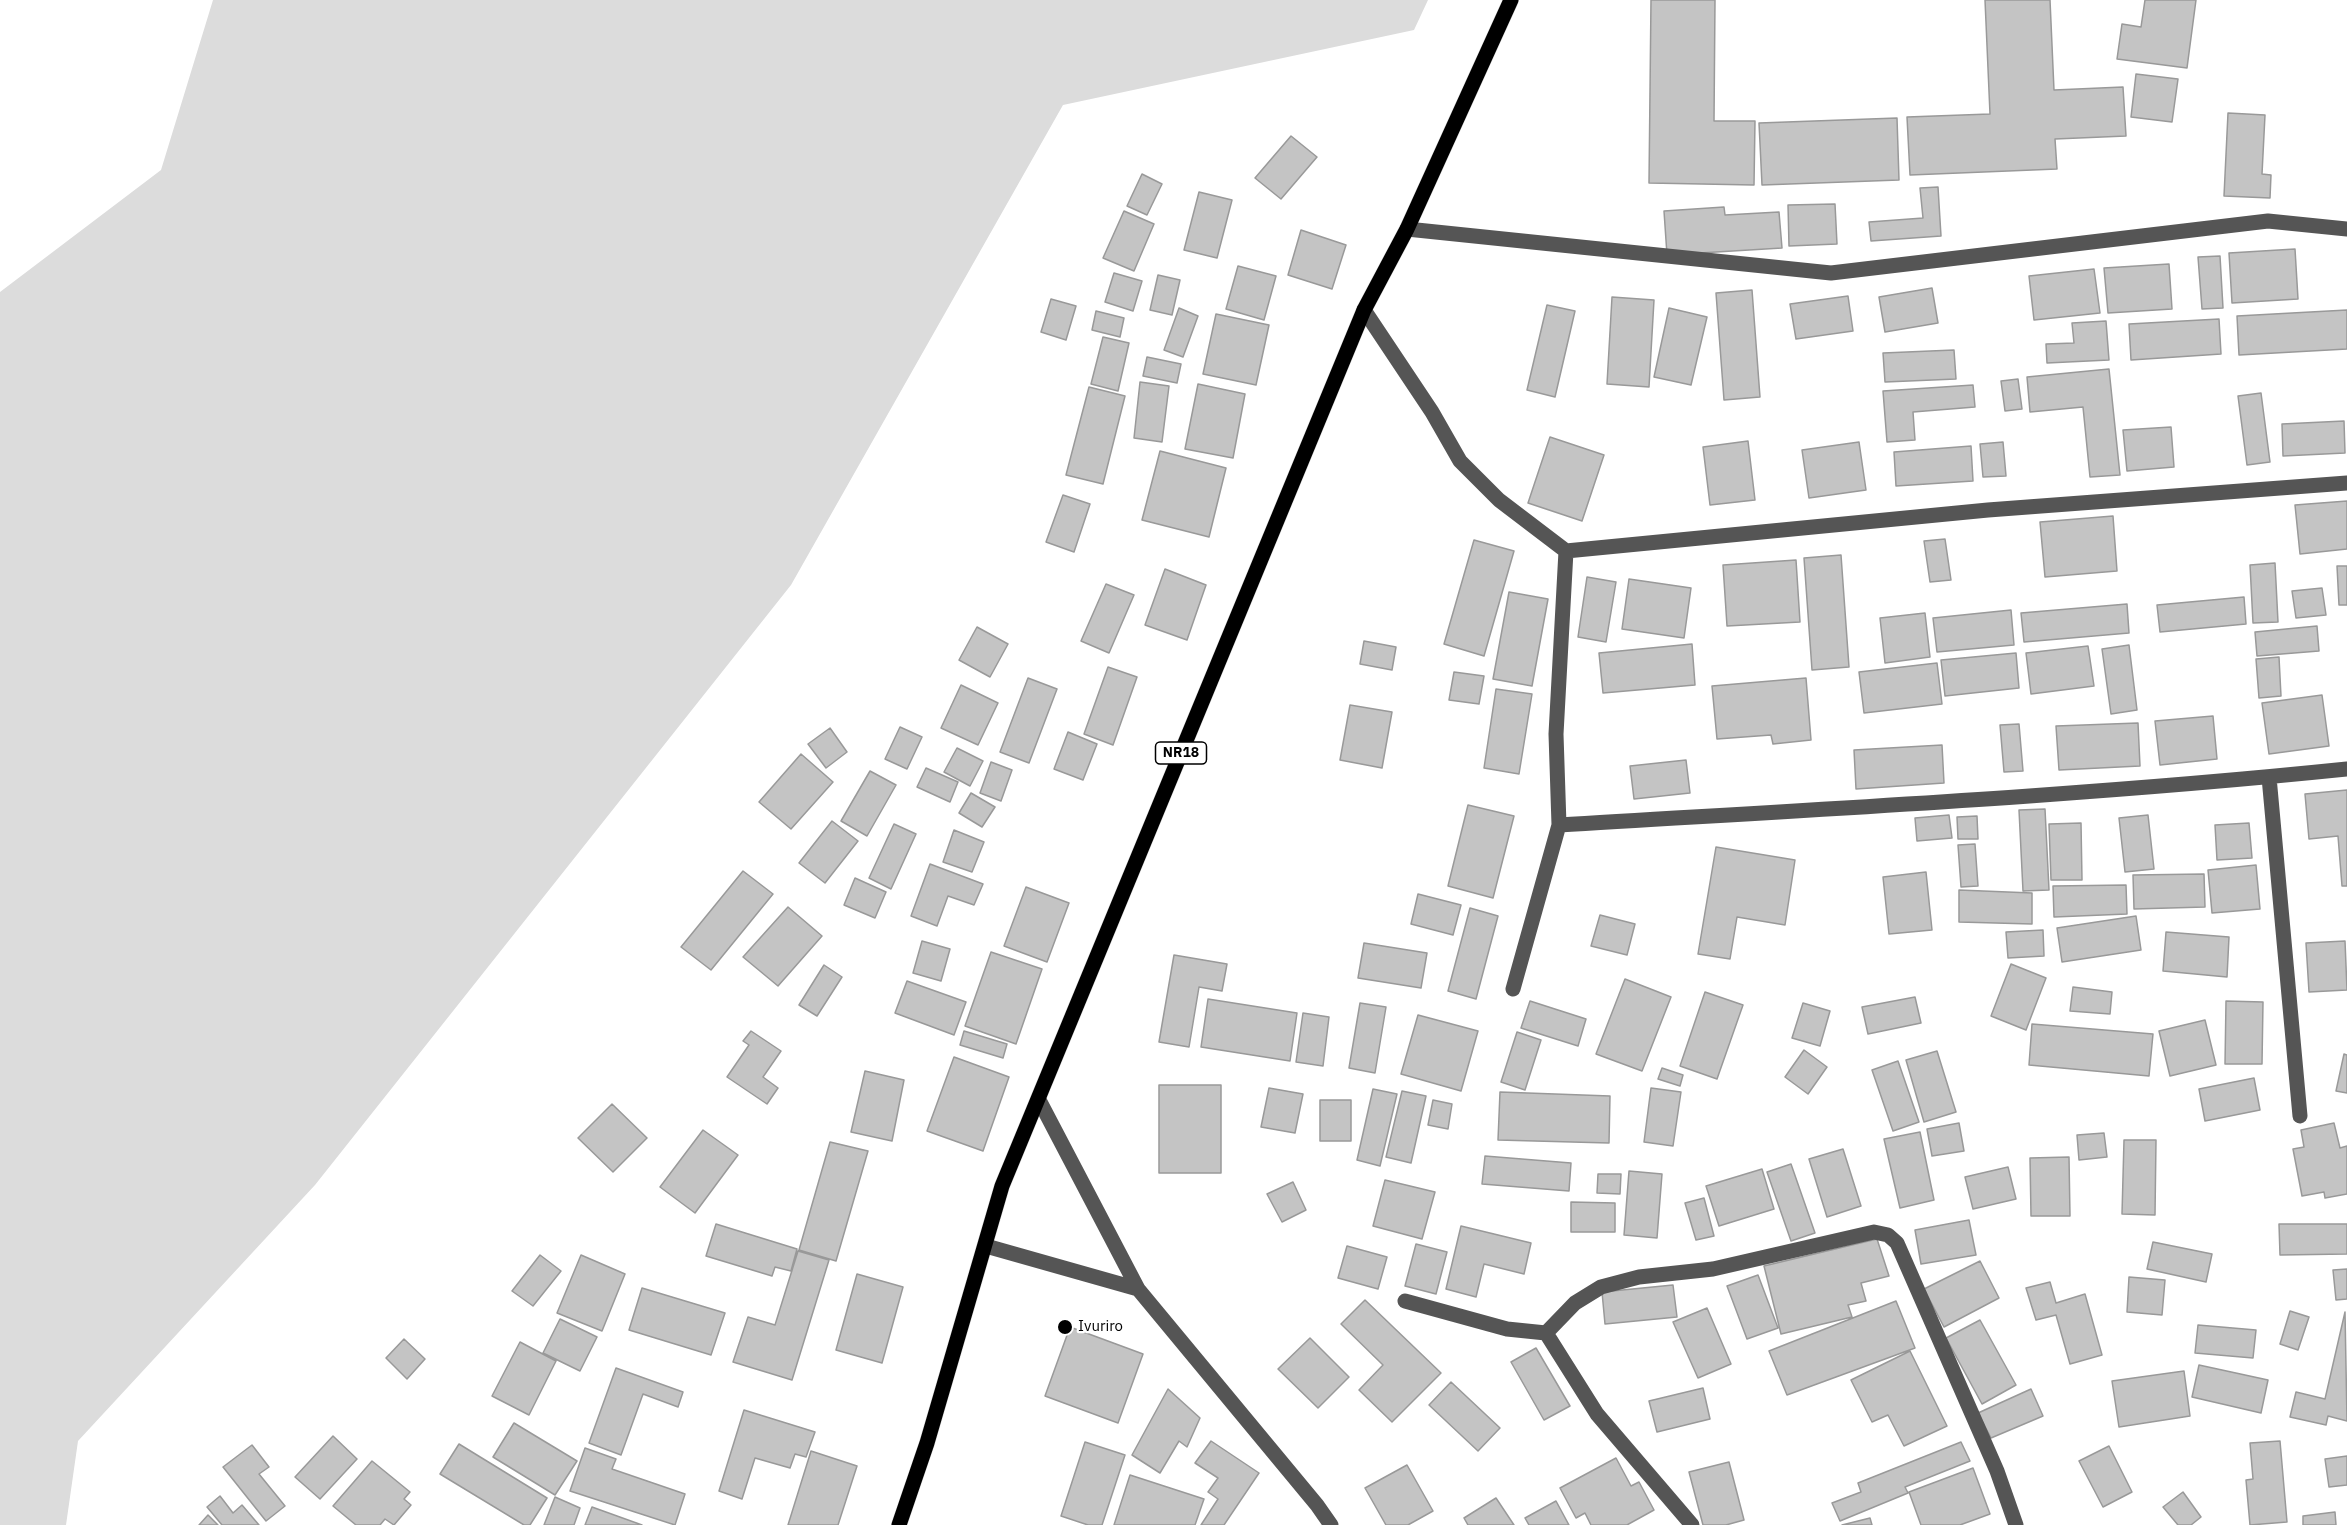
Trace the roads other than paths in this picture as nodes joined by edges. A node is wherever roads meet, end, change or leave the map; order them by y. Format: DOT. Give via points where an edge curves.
graph roads {
  1 [pos="1511,0"];
  2 [pos="1407,229"];
  3 [pos="2347,229"];
  4 [pos="1364,310"];
  5 [pos="2347,483"];
  6 [pos="1566,551"];
  7 [pos="2347,770"];
  8 [pos="2269,777"];
  9 [pos="1559,825"];
  10 [pos="1513,989"];
  11 [pos="1040,1100"];
  12 [pos="2300,1116"];
  13 [pos="986,1246"];
  14 [pos="1138,1289"];
  15 [pos="1405,1301"];
  16 [pos="1546,1333"];
  17 [pos="899,1525"];
  18 [pos="1331,1525"];
  19 [pos="1692,1525"];
  20 [pos="2016,1525"];
  1 -- 2 [label="main road, NR18"];
  2 -- 3 [label="street" via="1831,273 2268,220"];
  2 -- 4 [label="main road, NR18"];
  4 -- 6 [label="street" via="1460,461 1499,500"];
  4 -- 11 [label="main road, NR18"];
  5 -- 6 [label="street" via="1988,510"];
  6 -- 9 [label="street" via="1556,734"];
  7 -- 8 [label="street"];
  8 -- 9 [label="street"];
  8 -- 12 [label="street"];
  9 -- 10 [label="street"];
  11 -- 13 [label="main road, NR18" via="1002,1186"];
  11 -- 14 [label="street"];
  13 -- 14 [label="street"];
  13 -- 17 [label="main road, NR18"];
  14 -- 18 [label="street"];
  15 -- 16 [label="street" via="1507,1329"];
  16 -- 19 [label="street" via="1597,1414"];
  16 -- 20 [label="street" via="1575,1303 1601,1287 1639,1277 1713,1269 1874,1233 1888,1235 1897,1243 1997,1471"];
}
